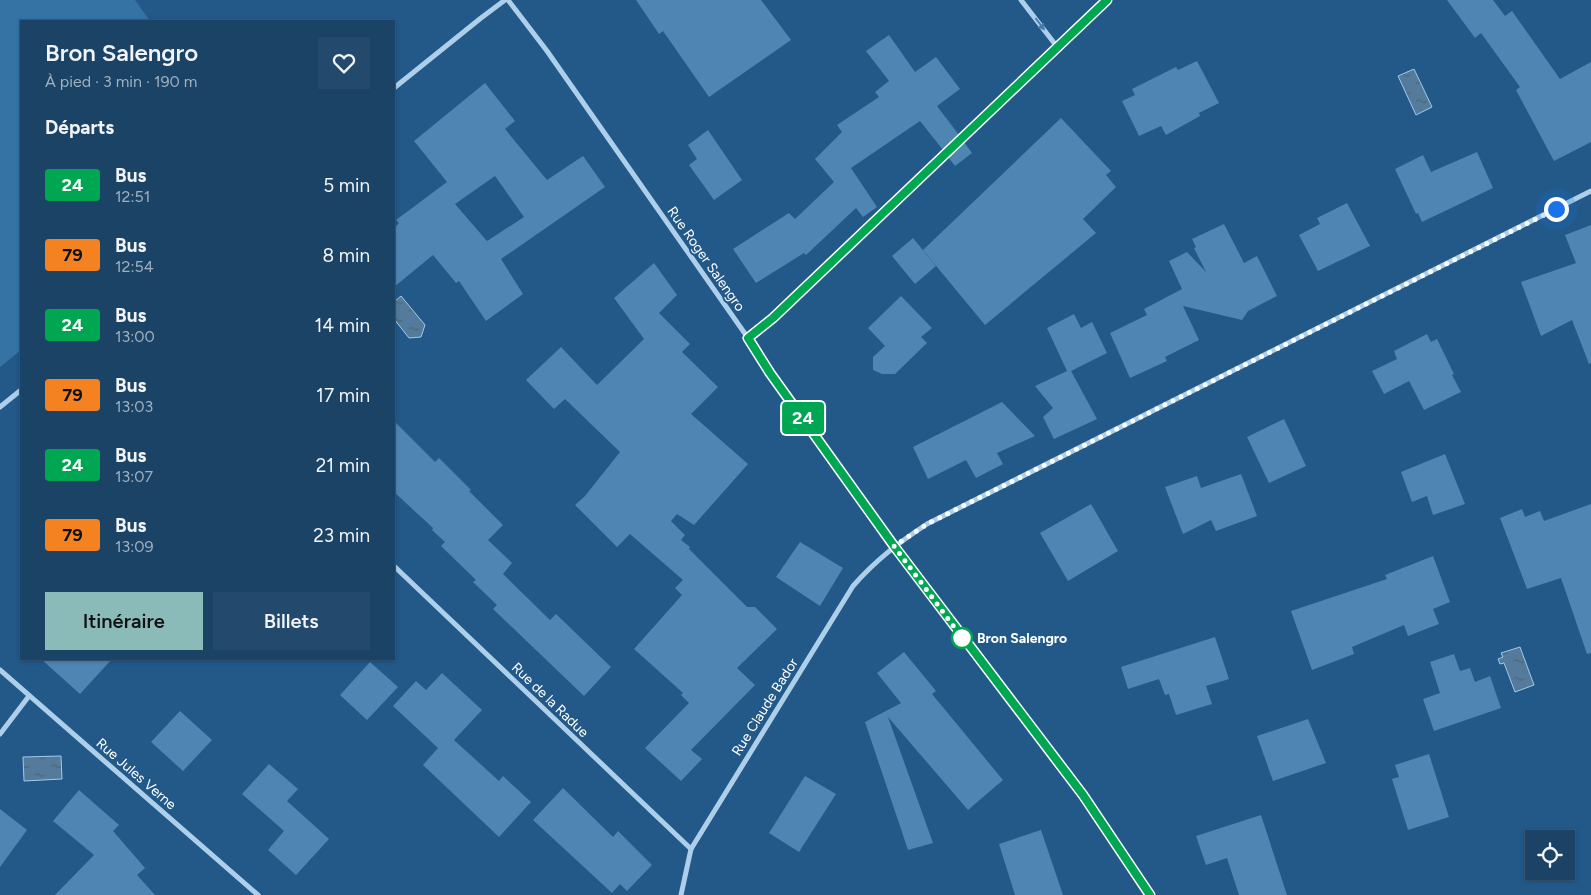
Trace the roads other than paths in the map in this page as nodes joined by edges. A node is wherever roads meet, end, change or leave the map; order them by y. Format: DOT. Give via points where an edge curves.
graph roads {
  1 [pos="507,0"];
  2 [pos="1022,0"];
  3 [pos="1107,0"];
  4 [pos="1058,48"];
  5 [pos="395,87"];
  6 [pos="1591,191"];
  7 [pos="748,338"];
  8 [pos="20,391"];
  9 [pos="0,407"];
  10 [pos="894,546"];
  11 [pos="395,567"];
  12 [pos="0,670"];
  13 [pos="29,696"];
  14 [pos="0,734"];
  15 [pos="691,849"];
  16 [pos="258,895"];
  17 [pos="681,895"];
  18 [pos="1150,895"];
  1 -- 5 [label="street"];
  1 -- 7 [label="street, Rue Roger Salengro" via="547,50"];
  2 -- 4 [label="street, one-way"];
  3 -- 4 [label="street"];
  4 -- 7 [label="street"];
  6 -- 10 [label="street, Rue Claude Bador" via="927,524"];
  7 -- 10 [label="street, Rue Roger Salengro"];
  8 -- 9 [label="street"];
  10 -- 15 [label="street, Rue Claude Bador" via="853,586"];
  10 -- 18 [label="street, Rue Roger Salengro" via="1083,795"];
  11 -- 15 [label="street, Rue de la Radue"];
  12 -- 13 [label="street, Rue Jules Verne"];
  13 -- 14 [label="street"];
  13 -- 16 [label="street, Rue Jules Verne"];
  15 -- 17 [label="street, Rue Claude Bador"];
}
